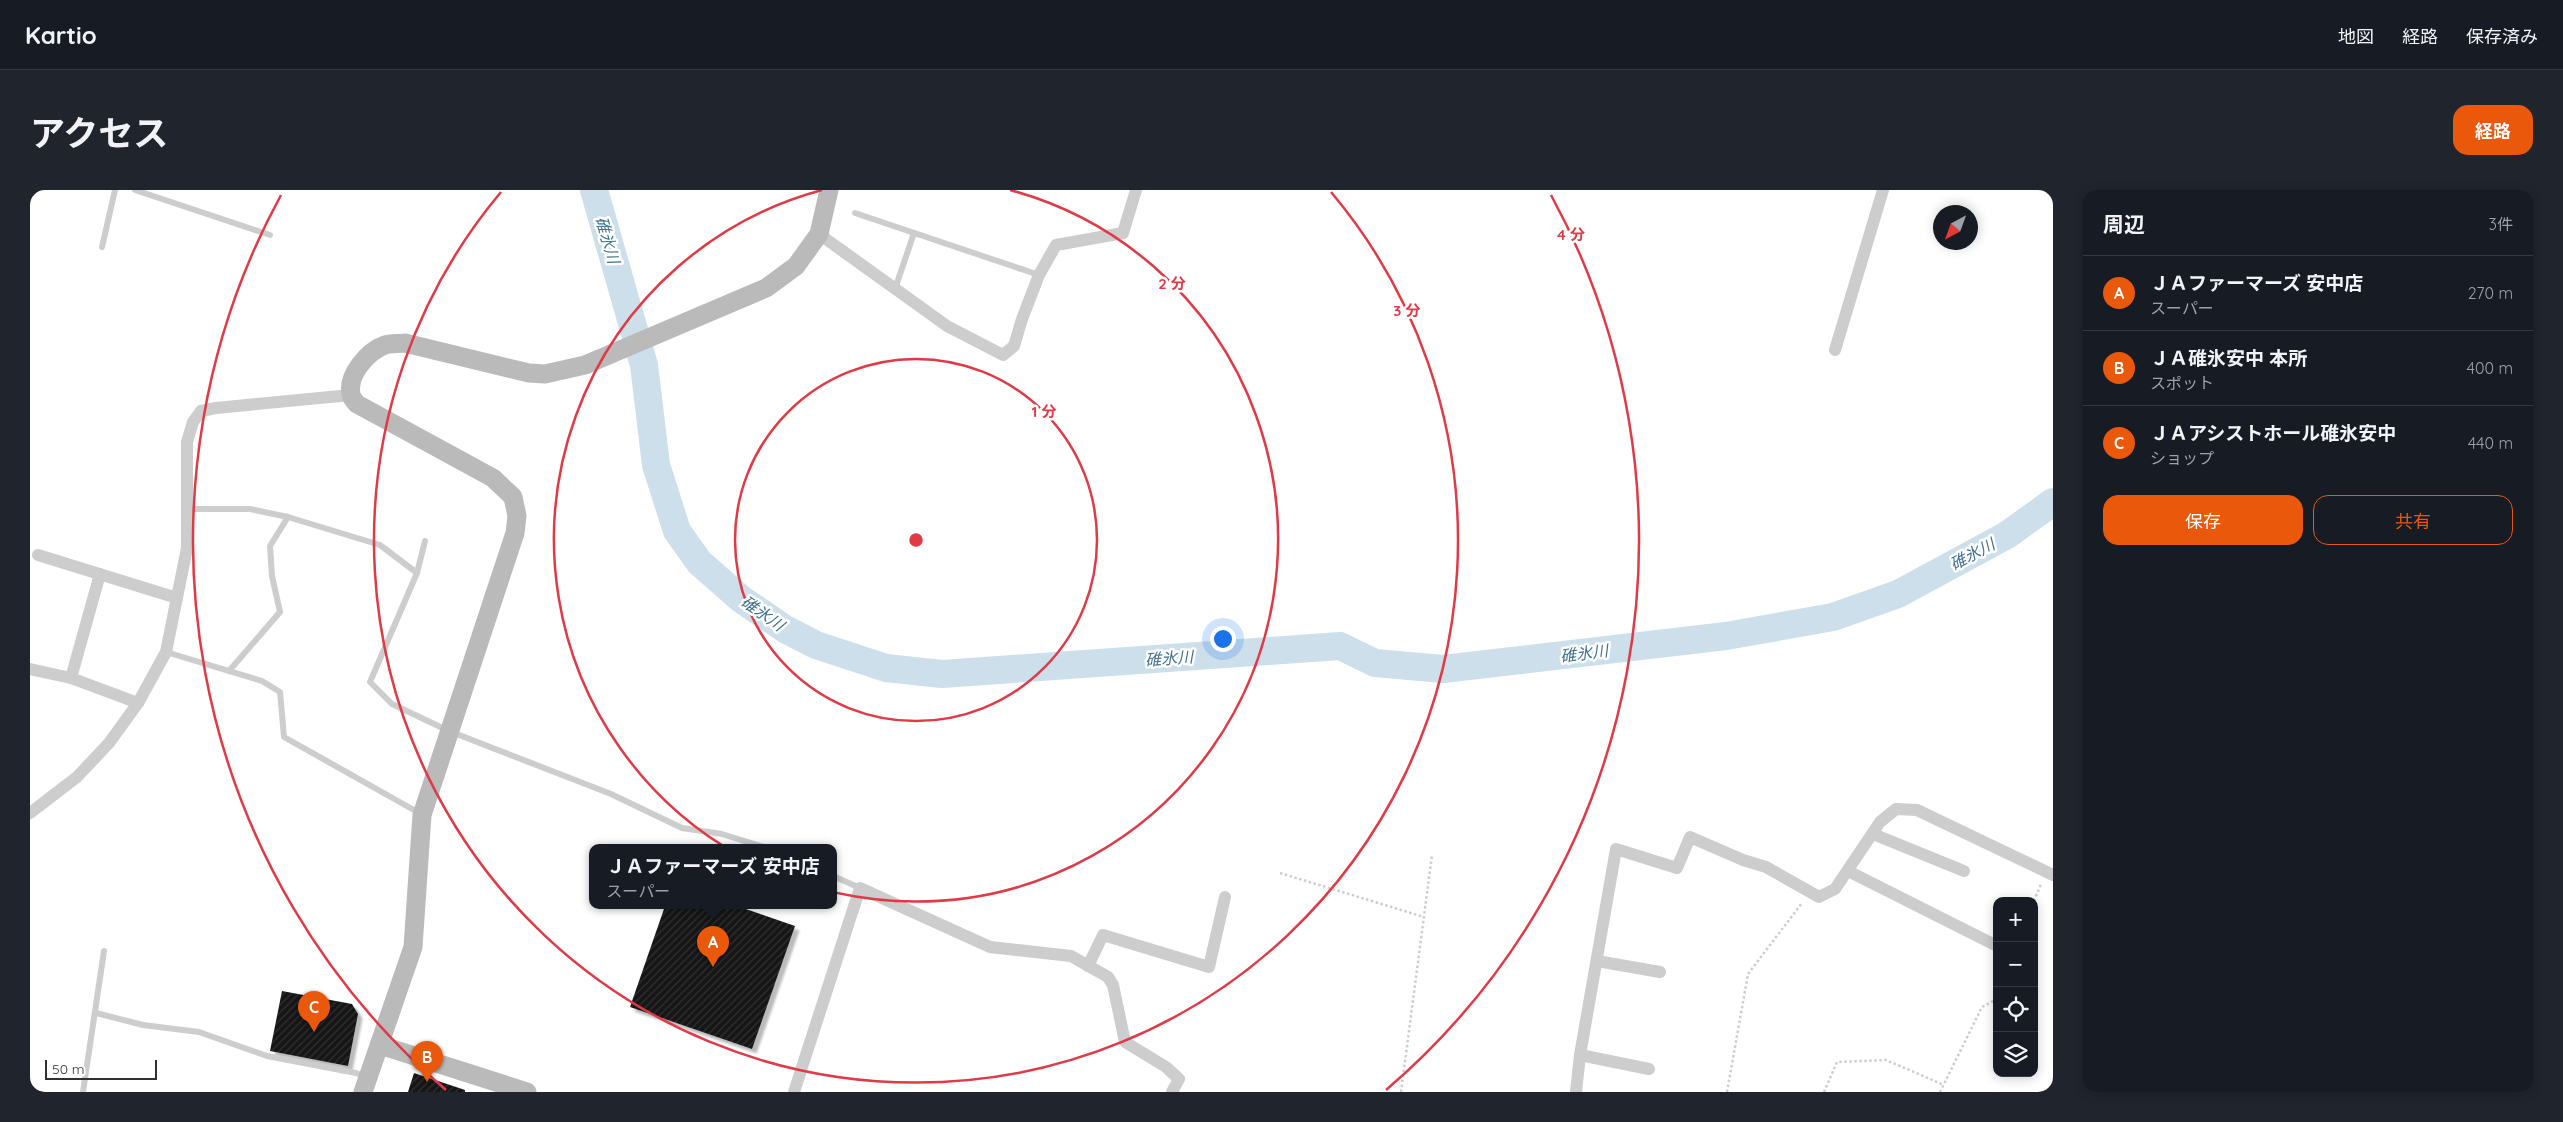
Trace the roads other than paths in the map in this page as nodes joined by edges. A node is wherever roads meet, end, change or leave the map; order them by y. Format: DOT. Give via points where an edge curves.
graph roads {
  1 [pos="115,190"];
  2 [pos="135,190"];
  3 [pos="829,190"];
  4 [pos="1136,190"];
  5 [pos="1883,190"];
  6 [pos="855,213"];
  7 [pos="914,233"];
  8 [pos="270,234"];
  9 [pos="819,234"];
  10 [pos="102,248"];
  11 [pos="1040,275"];
  12 [pos="895,289"];
  13 [pos="1835,350"];
  14 [pos="351,395"];
  15 [pos="187,509"];
  16 [pos="288,517"];
  17 [pos="425,541"];
  18 [pos="38,555"];
  19 [pos="417,573"];
  20 [pos="100,574"];
  21 [pos="177,598"];
  22 [pos="166,652"];
  23 [pos="30,669"];
  24 [pos="229,671"];
  25 [pos="71,678"];
  26 [pos="138,703"];
  27 [pos="449,731"];
  28 [pos="30,813"];
  29 [pos="422,815"];
  30 [pos="1873,834"];
  31 [pos="754,844"];
  32 [pos="1848,871"];
  33 [pos="1964,871"];
  34 [pos="2050,873"];
  35 [pos="837,878"];
  36 [pos="860,888"];
  37 [pos="1225,897"];
  38 [pos="1993,944"];
  39 [pos="104,952"];
  40 [pos="1597,961"];
  41 [pos="1088,966"];
  42 [pos="1660,972"];
  43 [pos="96,1013"];
  44 [pos="380,1045"];
  45 [pos="1580,1055"];
  46 [pos="1649,1069"];
  47 [pos="366,1085"];
  48 [pos="83,1092"];
  49 [pos="527,1092"];
  50 [pos="794,1092"];
  51 [pos="1172,1092"];
  52 [pos="1576,1092"];
  1 -- 10 [label="lane"];
  2 -- 8 [label="lane"];
  3 -- 9 [label="street"];
  4 -- 11 [label="street" via="1123,232 1056,245"];
  5 -- 13 [label="street"];
  6 -- 7 [label="lane"];
  7 -- 11 [label="lane"];
  7 -- 12 [label="lane"];
  9 -- 12 [label="street"];
  9 -- 14 [label="street" via="796,266 766,288 585,365 545,374 529,373 405,344 385,345 367,356 358,368 352,380"];
  11 -- 12 [label="street" via="1014,346 1003,354 947,326"];
  14 -- 15 [label="street" via="201,411 193,422 187,442"];
  14 -- 27 [label="street" via="369,412 493,478 513,497 517,516 515,534"];
  15 -- 16 [label="lane" via="250,509"];
  15 -- 21 [label="street" via="187,548"];
  16 -- 19 [label="lane" via="380,545"];
  16 -- 24 [label="lane" via="270,546 272,576 280,612"];
  17 -- 19 [label="lane"];
  18 -- 20 [label="street"];
  19 -- 27 [label="lane" via="370,682 392,704"];
  20 -- 21 [label="street"];
  20 -- 25 [label="street"];
  21 -- 22 [label="street"];
  22 -- 24 [label="lane"];
  22 -- 26 [label="street"];
  23 -- 25 [label="street"];
  24 -- 29 [label="lane" via="262,681 280,692 284,737"];
  25 -- 26 [label="street"];
  26 -- 28 [label="street" via="109,744 77,776"];
  27 -- 29 [label="street"];
  27 -- 31 [label="lane" via="611,794 682,828 722,834"];
  29 -- 44 [label="street" via="413,947"];
  30 -- 32 [label="street"];
  30 -- 33 [label="street"];
  30 -- 34 [label="street" via="1880,822 1896,810 1917,810"];
  32 -- 38 [label="street"];
  32 -- 40 [label="street" via="1835,889 1819,897 1766,867 1690,837 1677,868 1616,849"];
  35 -- 36 [label="lane"];
  36 -- 41 [label="street" via="990,947 1071,956"];
  36 -- 50 [label="street"];
  37 -- 41 [label="street" via="1210,967 1103,935"];
  39 -- 43 [label="lane"];
  40 -- 42 [label="street"];
  40 -- 45 [label="street"];
  41 -- 51 [label="street" via="1108,977 1113,985 1125,1042 1166,1067 1179,1079"];
  43 -- 47 [label="lane" via="143,1025 199,1032 267,1056 356,1073"];
  43 -- 48 [label="lane"];
  44 -- 47 [label="street"];
  44 -- 49 [label="street"];
  45 -- 46 [label="street"];
  45 -- 52 [label="street"];
}
